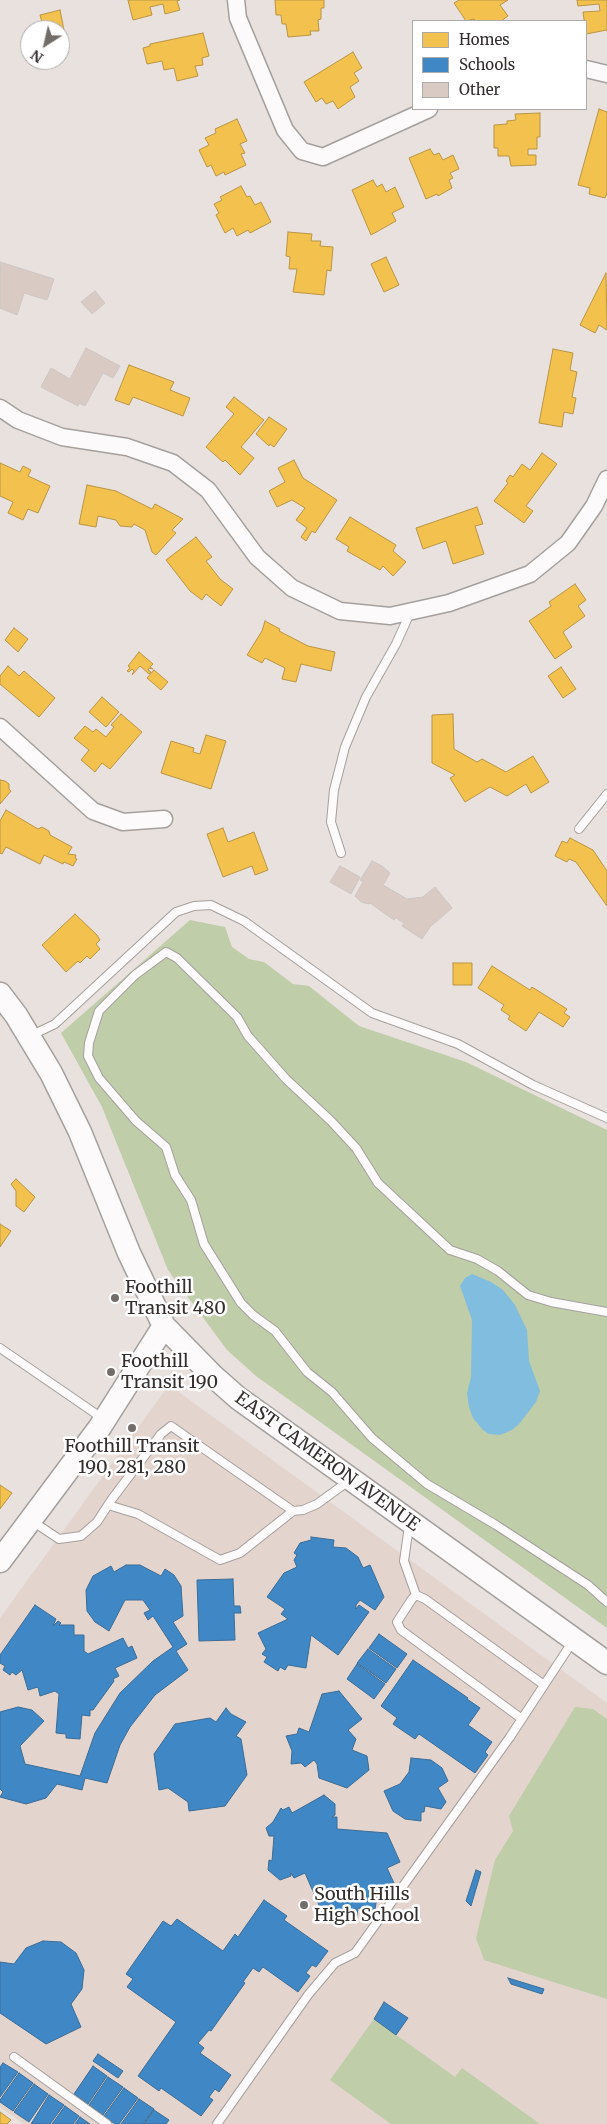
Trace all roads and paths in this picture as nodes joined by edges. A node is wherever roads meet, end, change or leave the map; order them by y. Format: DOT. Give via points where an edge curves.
graph roads {
  1 [pos="236,0"];
  2 [pos="587,69"];
  3 [pos="607,74"];
  4 [pos="427,110"];
  5 [pos="0,408"];
  6 [pos="607,479"];
  7 [pos="411,611"];
  8 [pos="0,727"];
  9 [pos="607,794"];
  10 [pos="164,819"];
  11 [pos="579,829"];
  12 [pos="341,853"];
  13 [pos="0,994"];
  14 [pos="29,1037"];
  15 [pos="607,1118"];
  16 [pos="607,1312"];
  17 [pos="164,1326"];
  18 [pos="0,1348"];
  19 [pos="104,1420"];
  20 [pos="351,1479"];
  21 [pos="108,1506"];
  22 [pos="293,1511"];
  23 [pos="30,1520"];
  24 [pos="409,1521"];
  25 [pos="0,1561"];
  26 [pos="416,1595"];
  27 [pos="607,1602"];
  28 [pos="574,1640"];
  29 [pos="607,1663"];
  30 [pos="544,1686"];
  31 [pos="522,1719"];
  32 [pos="14,2057"];
  33 [pos="108,2124"];
  34 [pos="217,2124"];
  1 -- 4 [label="street" via="238,18 285,130 302,151 323,157"];
  2 -- 3 [label="street"];
  5 -- 7 [label="street" via="18,420 62,437 127,448 173,463 208,490 257,557 292,588 340,611 390,616"];
  6 -- 7 [label="street" via="594,506 568,543 530,574 449,603"];
  7 -- 12 [label="lane" via="366,697 345,747 334,790 331,822"];
  8 -- 10 [label="street" via="93,811 123,822"];
  9 -- 11 [label="lane"];
  13 -- 14 [label="main road, EAST CAMERON AVENUE"];
  14 -- 15 [label="lane" via="55,1024 176,912 211,905 244,921 372,1013 458,1044 534,1085"];
  14 -- 17 [label="main road, EAST CAMERON AVENUE" via="80,1132 129,1253"];
  16 -- 27 [label="lane" via="551,1302 528,1294 477,1259 450,1250 378,1182 356,1148 286,1080 248,1036 237,1017 177,958 166,952 135,975 99,1011 88,1056 99,1078 136,1121 166,1147 176,1175 191,1200 204,1244 241,1303 275,1331 307,1372 332,1392 372,1438 427,1484 588,1585"];
  17 -- 19 [label="main road"];
  17 -- 20 [label="main road, EAST CAMERON AVENUE" via="238,1398"];
  18 -- 19 [label="lane"];
  19 -- 23 [label="main road"];
  20 -- 22 [label="lane" via="317,1504"];
  20 -- 24 [label="main road, EAST CAMERON AVENUE"];
  21 -- 22 [label="lane" via="138,1514 220,1560 240,1553"];
  21 -- 22 [label="lane" via="170,1426"];
  21 -- 23 [label="lane" via="97,1522 81,1536 58,1538"];
  23 -- 25 [label="main road"];
  24 -- 26 [label="lane" via="404,1561"];
  24 -- 28 [label="main road, EAST CAMERON AVENUE"];
  26 -- 30 [label="lane"];
  26 -- 31 [label="lane" via="397,1622 401,1630"];
  28 -- 29 [label="main road, EAST CAMERON AVENUE"];
  28 -- 30 [label="lane"];
  30 -- 31 [label="lane"];
  31 -- 34 [label="lane" via="355,1953 335,1963 308,1995"];
  32 -- 33 [label="lane"];
}
